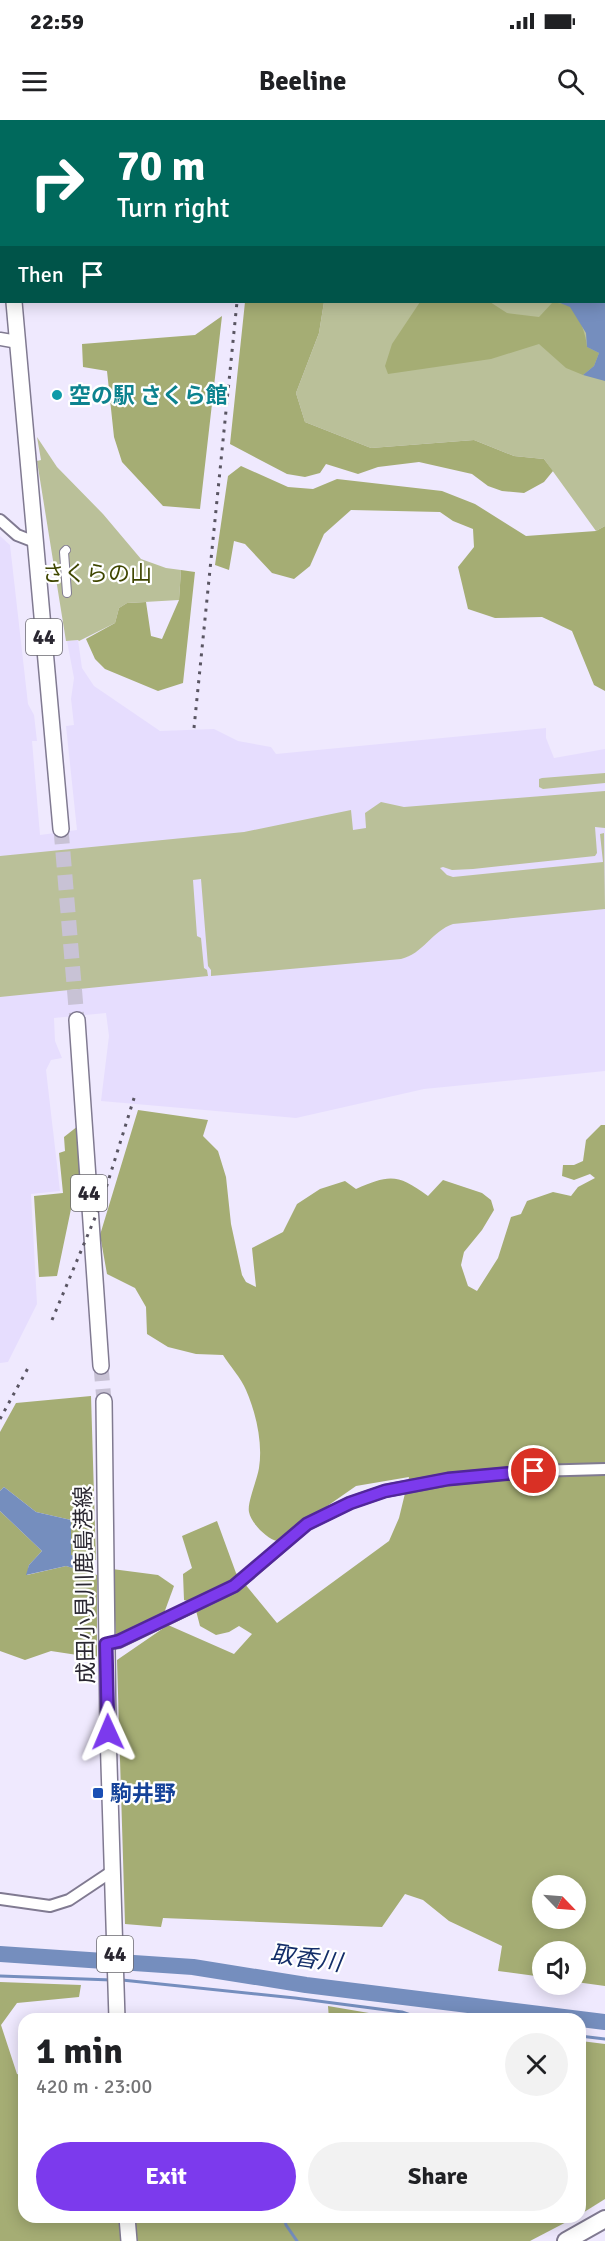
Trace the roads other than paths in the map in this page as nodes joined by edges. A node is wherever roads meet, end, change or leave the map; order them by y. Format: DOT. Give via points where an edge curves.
graph roads {
  1 [pos="14,303"];
  2 [pos="0,339"];
  3 [pos="18,342"];
  4 [pos="0,520"];
  5 [pos="35,542"];
  6 [pos="66,550"];
  7 [pos="67,593"];
  8 [pos="62,829"];
  9 [pos="77,1020"];
  10 [pos="101,1366"];
  11 [pos="104,1401"];
  12 [pos="605,1469"];
  13 [pos="106,1644"];
  14 [pos="114,1870"];
  15 [pos="0,1899"];
  16 [pos="117,2013"];
  17 [pos="605,2219"];
  18 [pos="128,2223"];
  19 [pos="129,2241"];
  20 [pos="566,2241"];
  1 -- 3 [label="main road, 44"];
  2 -- 3 [label="street"];
  3 -- 5 [label="main road, 44"];
  4 -- 5 [label="street" via="17,535"];
  5 -- 8 [label="main road, 44"];
  6 -- 7 [label="street" via="63,558"];
  9 -- 10 [label="main road, 44"];
  11 -- 13 [label="main road, 成田小見川鹿島港線 / 44"];
  12 -- 13 [label="street" via="448,1479 385,1491 350,1503 307,1524 234,1586"];
  13 -- 14 [label="main road, 成田小見川鹿島港線 / 44"];
  14 -- 15 [label="street" via="69,1900 50,1906"];
  14 -- 16 [label="main road, 成田小見川鹿島港線 / 44"];
  17 -- 20 [label="highway"];
  18 -- 19 [label="main road"];
}
